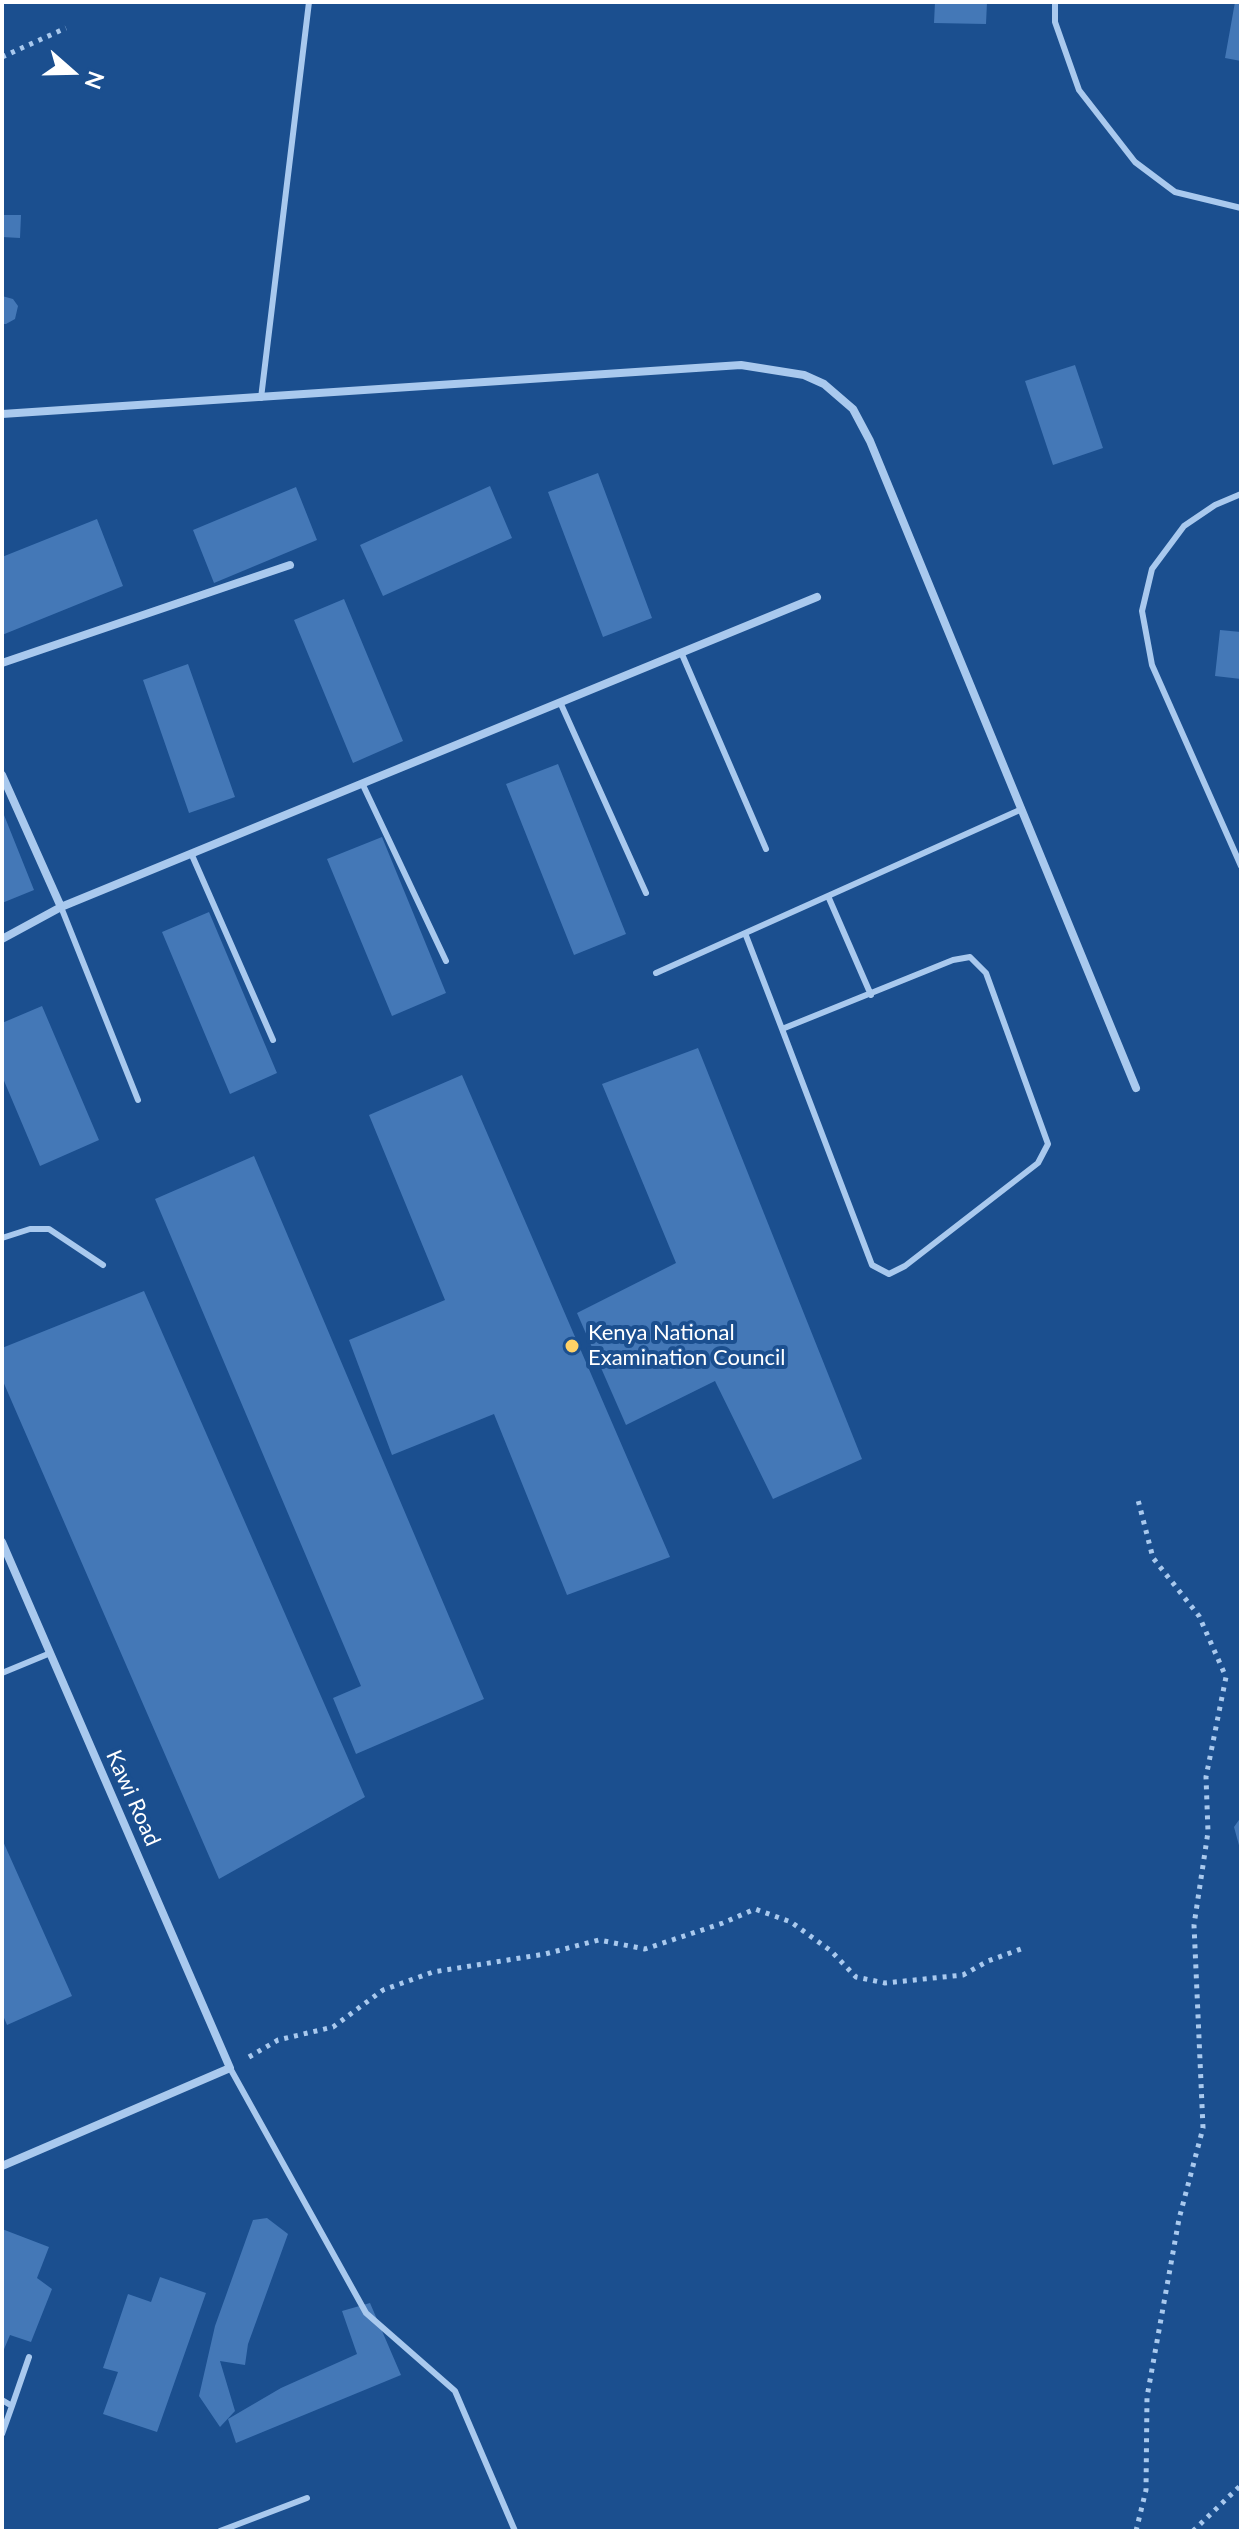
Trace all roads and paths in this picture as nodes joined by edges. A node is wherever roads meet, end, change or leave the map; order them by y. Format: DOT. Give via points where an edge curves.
graph roads {
  1 [pos="309,2"];
  2 [pos="1055,2"];
  3 [pos="66,28"];
  4 [pos="2,57"];
  5 [pos="1241,208"];
  6 [pos="261,398"];
  7 [pos="2,414"];
  8 [pos="1241,494"];
  9 [pos="290,565"];
  10 [pos="817,597"];
  11 [pos="681,652"];
  12 [pos="2,663"];
  13 [pos="560,702"];
  14 [pos="2,775"];
  15 [pos="362,783"];
  16 [pos="1022,809"];
  17 [pos="766,849"];
  18 [pos="191,853"];
  19 [pos="1241,866"];
  20 [pos="646,893"];
  21 [pos="828,896"];
  22 [pos="61,907"];
  23 [pos="745,933"];
  24 [pos="2,939"];
  25 [pos="446,961"];
  26 [pos="656,973"];
  27 [pos="871,995"];
  28 [pos="782,1029"];
  29 [pos="273,1040"];
  30 [pos="1136,1088"];
  31 [pos="138,1100"];
  32 [pos="2,1238"];
  33 [pos="103,1265"];
  34 [pos="1137,1496"];
  35 [pos="2,1542"];
  36 [pos="48,1654"];
  37 [pos="2,1673"];
  38 [pos="1021,1949"];
  39 [pos="230,2068"];
  40 [pos="2,2166"];
  41 [pos="29,2357"];
  42 [pos="2,2400"];
  43 [pos="12,2406"];
  44 [pos="2,2434"];
  45 [pos="1241,2485"];
  46 [pos="307,2498"];
  47 [pos="220,2531"];
  48 [pos="515,2531"];
  49 [pos="1136,2531"];
  50 [pos="1193,2531"];
  1 -- 6 [label="lane"];
  2 -- 5 [label="lane" via="1055,22 1079,90 1135,162 1175,192"];
  3 -- 4 [label="path"];
  6 -- 7 [label="street"];
  6 -- 16 [label="street" via="741,365 804,375 824,384 853,409 870,441"];
  8 -- 19 [label="lane" via="1184,526 1152,569 1142,611 1152,665"];
  9 -- 12 [label="street"];
  10 -- 11 [label="street"];
  11 -- 13 [label="street"];
  11 -- 17 [label="lane"];
  13 -- 15 [label="street"];
  13 -- 20 [label="lane"];
  14 -- 22 [label="street"];
  15 -- 18 [label="street"];
  15 -- 25 [label="lane"];
  16 -- 21 [label="lane"];
  16 -- 30 [label="street"];
  18 -- 22 [label="street"];
  18 -- 29 [label="lane"];
  21 -- 23 [label="lane"];
  21 -- 27 [label="lane"];
  22 -- 24 [label="street"];
  22 -- 31 [label="lane"];
  23 -- 26 [label="lane"];
  23 -- 28 [label="lane"];
  27 -- 28 [label="lane"];
  27 -- 28 [label="lane" via="970,957 986,973 1048,1144 1038,1163 889,1274 872,1265"];
  32 -- 33 [label="lane" via="49,1229"];
  34 -- 49 [label="path" via="1153,1558 1199,1616 1226,1677 1206,1777 1208,1832 1194,1925 1203,2128 1179,2219 1147,2397 1146,2490"];
  35 -- 36 [label="street, Kawi Road"];
  36 -- 37 [label="lane"];
  36 -- 39 [label="street, Kawi Road"];
  38 -- 39 [label="path" via="963,1975 885,1983 856,1977 791,1922 755,1909 645,1949 599,1940 433,1972 383,1990 333,2027 278,2040"];
  39 -- 40 [label="street"];
  39 -- 48 [label="lane" via="366,2313 455,2391"];
  41 -- 43 [label="lane"];
  42 -- 43 [label="lane"];
  43 -- 44 [label="lane"];
  45 -- 50 [label="path"];
  46 -- 47 [label="lane"];
}
